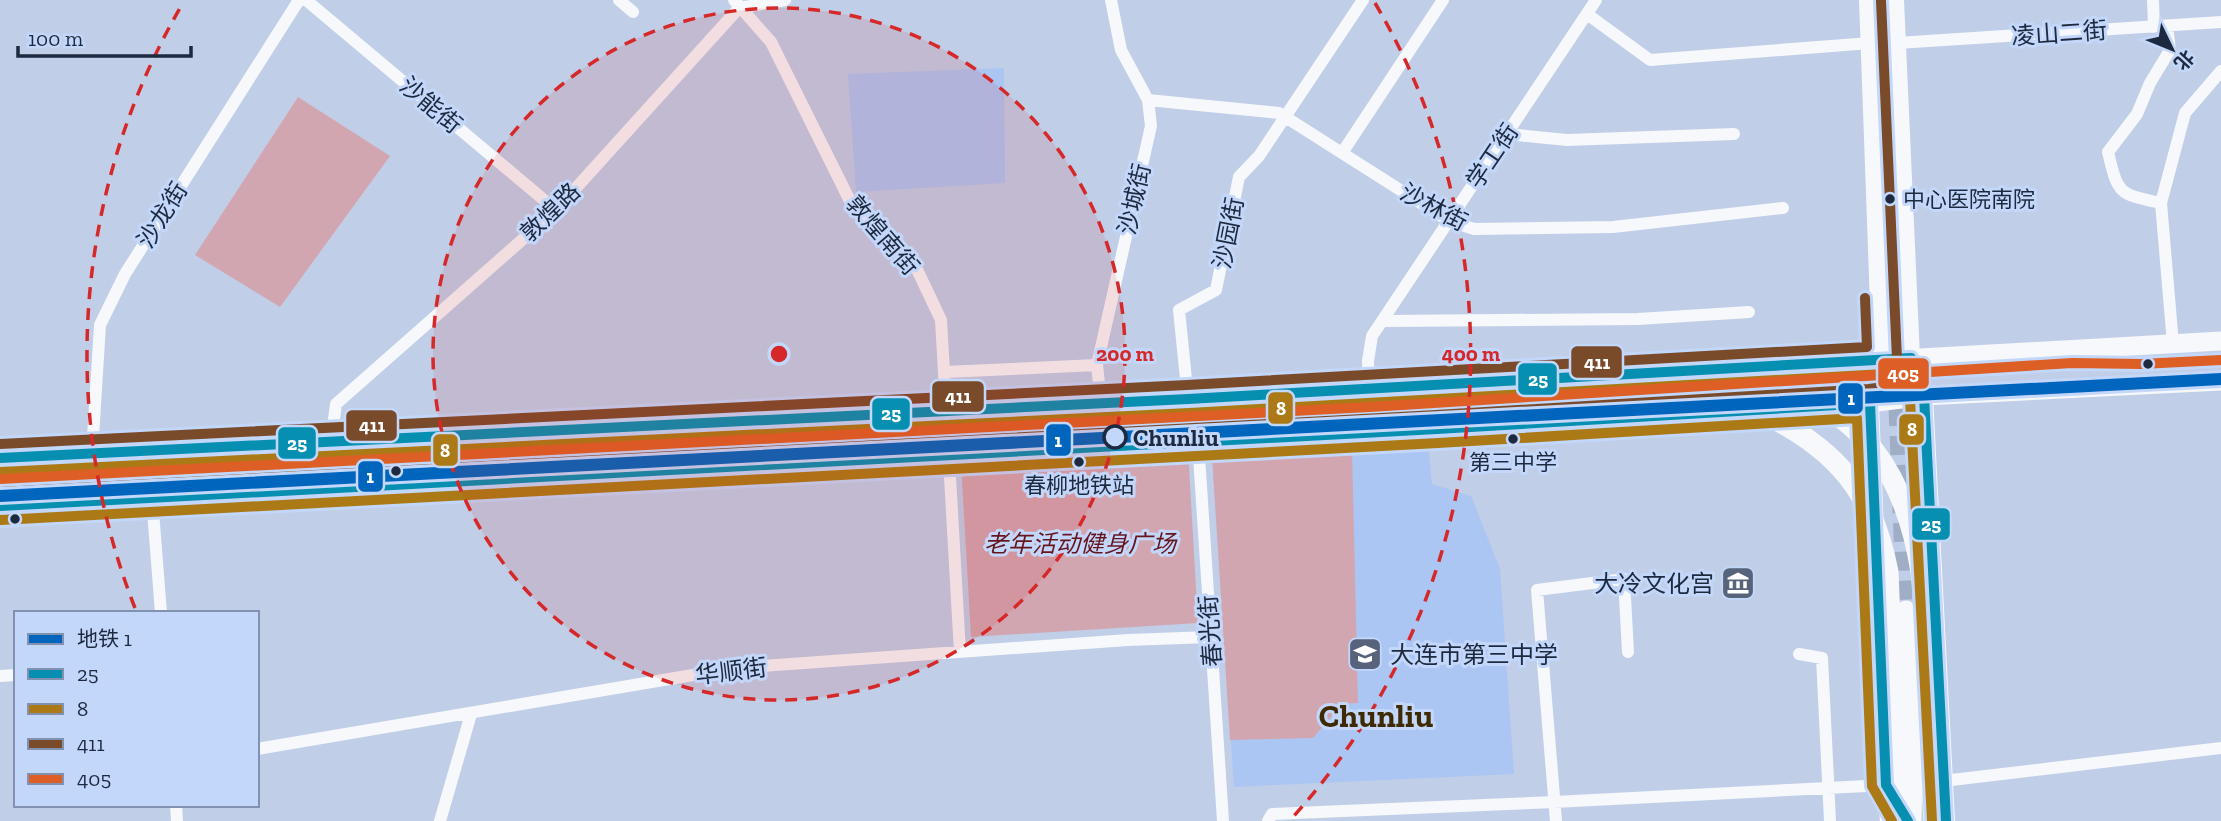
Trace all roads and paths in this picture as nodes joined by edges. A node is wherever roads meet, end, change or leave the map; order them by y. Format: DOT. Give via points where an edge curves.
graph roads {
  1 [pos="299,0"];
  2 [pos="306,0"];
  3 [pos="619,0"];
  4 [pos="785,0"];
  5 [pos="1111,0"];
  6 [pos="1363,0"];
  7 [pos="1443,0"];
  8 [pos="1597,0"];
  9 [pos="1868,0"];
  10 [pos="1883,0"];
  11 [pos="1895,0"];
  12 [pos="2153,0"];
  13 [pos="737,4"];
  14 [pos="633,12"];
  15 [pos="1587,13"];
  16 [pos="2221,22"];
  17 [pos="2167,26"];
  18 [pos="2154,27"];
  19 [pos="1870,43"];
  20 [pos="1897,43"];
  21 [pos="2221,71"];
  22 [pos="1148,100"];
  23 [pos="1284,117"];
  24 [pos="1507,134"];
  25 [pos="1734,134"];
  26 [pos="1342,153"];
  27 [pos="2161,203"];
  28 [pos="1890,204"];
  29 [pos="1783,208"];
  30 [pos="556,210"];
  31 [pos="1449,221"];
  32 [pos="1749,312"];
  33 [pos="1382,321"];
  34 [pos="2221,341"];
  35 [pos="2173,344"];
  36 [pos="1911,358"];
  37 [pos="1881,360"];
  38 [pos="1097,365"];
  39 [pos="945,372"];
  40 [pos="2221,381"];
  41 [pos="1369,389"];
  42 [pos="1924,396"];
  43 [pos="1188,399"];
  44 [pos="1101,403"];
  45 [pos="1870,403"];
  46 [pos="946,410"];
  47 [pos="1369,432"];
  48 [pos="331,441"];
  49 [pos="1198,441"];
  50 [pos="92,453"];
  51 [pos="948,454"];
  52 [pos="0,458"];
  53 [pos="0,469"];
  54 [pos="0,492"];
  55 [pos="152,498"];
  56 [pos="0,506"];
  57 [pos="1906,610"];
  58 [pos="161,611"];
  59 [pos="1210,637"];
  60 [pos="960,652"];
  61 [pos="1628,652"];
  62 [pos="1799,654"];
  63 [pos="471,714"];
  64 [pos="2221,748"];
  65 [pos="259,749"];
  66 [pos="1913,760"];
  67 [pos="1943,781"];
  68 [pos="1886,785"];
  69 [pos="1829,788"];
  70 [pos="1554,802"];
  71 [pos="440,821"];
  72 [pos="1223,821"];
  73 [pos="1268,821"];
  74 [pos="1556,821"];
  75 [pos="1830,821"];
  76 [pos="1888,821"];
  77 [pos="1900,821"];
  78 [pos="1910,821"];
  79 [pos="1924,821"];
  80 [pos="1934,821"];
  81 [pos="1946,821"];
  1 -- 50 [label="street, 沙龙街" via="125,274 100,324"];
  2 -- 30 [label="street, 沙能街"];
  3 -- 14 [label="street"];
  4 -- 13 [label="street"];
  5 -- 22 [label="street, 沙城街" via="1121,50"];
  6 -- 23 [label="street, 沙园街"];
  7 -- 26 [label="street"];
  8 -- 15 [label="street, 学工街"];
  9 -- 19 [label="main road"];
  10 -- 28 [label="main road"];
  11 -- 20 [label="main road"];
  12 -- 18 [label="street"];
  13 -- 30 [label="street, 敦煌路"];
  13 -- 39 [label="street, 敦煌南街" via="771,42 849,199 913,261 941,320"];
  15 -- 19 [label="street" via="1650,60"];
  15 -- 24 [label="street, 学工街"];
  16 -- 17 [label="street, 凌山二街"];
  17 -- 18 [label="street, 凌山二街"];
  17 -- 27 [label="street" via="2171,50 2137,114 2108,152 2115,182 2129,197"];
  18 -- 20 [label="street, 凌山二街"];
  19 -- 37 [label="main road"];
  20 -- 36 [label="main road"];
  21 -- 27 [label="street" via="2185,113"];
  22 -- 23 [label="street, 沙林街"];
  22 -- 38 [label="street, 沙城街" via="1151,126"];
  23 -- 26 [label="street, 沙林街"];
  23 -- 43 [label="street, 沙园街" via="1239,177 1216,290 1179,310"];
  24 -- 25 [label="street" via="1567,140"];
  24 -- 31 [label="street, 学工街"];
  26 -- 31 [label="street, 沙林街"];
  27 -- 35 [label="street"];
  29 -- 31 [label="street, 沙林街" via="1613,227 1474,229"];
  30 -- 48 [label="street, 敦煌路" via="336,404"];
  31 -- 33 [label="street, 学工街"];
  32 -- 33 [label="street" via="1638,319"];
  33 -- 41 [label="street, 学工街" via="1372,335"];
  34 -- 35 [label="main road"];
  35 -- 36 [label="main road"];
  36 -- 37 [label="main road"];
  36 -- 42 [label="main road"];
  37 -- 41 [label="main road"];
  37 -- 45 [label="main road"];
  38 -- 39 [label="street"];
  38 -- 44 [label="street, 沙城街"];
  39 -- 46 [label="street, 敦煌南街"];
  40 -- 42 [label="main road"];
  41 -- 43 [label="main road"];
  41 -- 47 [label="street, 学工街"];
  42 -- 45 [label="main road"];
  42 -- 67 [label="main road"];
  43 -- 44 [label="main road"];
  44 -- 46 [label="main road"];
  45 -- 47 [label="main road"];
  45 -- 68 [label="main road"];
  46 -- 48 [label="main road"];
  46 -- 51 [label="street, 敦煌南街"];
  47 -- 49 [label="main road"];
  48 -- 50 [label="main road"];
  49 -- 51 [label="main road"];
  49 -- 59 [label="street, 春光街"];
  50 -- 52 [label="main road"];
  51 -- 55 [label="main road"];
  51 -- 60 [label="street, 敦煌南街"];
  53 -- 80 [label="highway" via="1688,382 1759,383 1809,399 1851,426 1885,465 1905,506 1921,575"];
  54 -- 77 [label="highway" via="1694,403 1752,408 1834,460 1860,494 1884,549"];
  55 -- 56 [label="main road"];
  55 -- 58 [label="street"];
  57 -- 66 [label="main road"];
  59 -- 60 [label="street, 华顺街"];
  59 -- 72 [label="street, 春光街"];
  60 -- 63 [label="street, 华顺街" via="734,668"];
  61 -- 70 [label="street" via="1624,579 1537,590"];
  62 -- 69 [label="street" via="1822,658"];
  63 -- 65 [label="street, 华顺街"];
  63 -- 71 [label="street"];
  64 -- 67 [label="street"];
  66 -- 78 [label="main road"];
  66 -- 79 [label="main road"];
  67 -- 79 [label="main road"];
  67 -- 81 [label="main road"];
  68 -- 69 [label="street"];
  68 -- 76 [label="main road"];
  68 -- 78 [label="main road"];
  69 -- 70 [label="street"];
  69 -- 75 [label="street"];
  70 -- 73 [label="street" via="1272,814"];
  70 -- 74 [label="street"];
}
